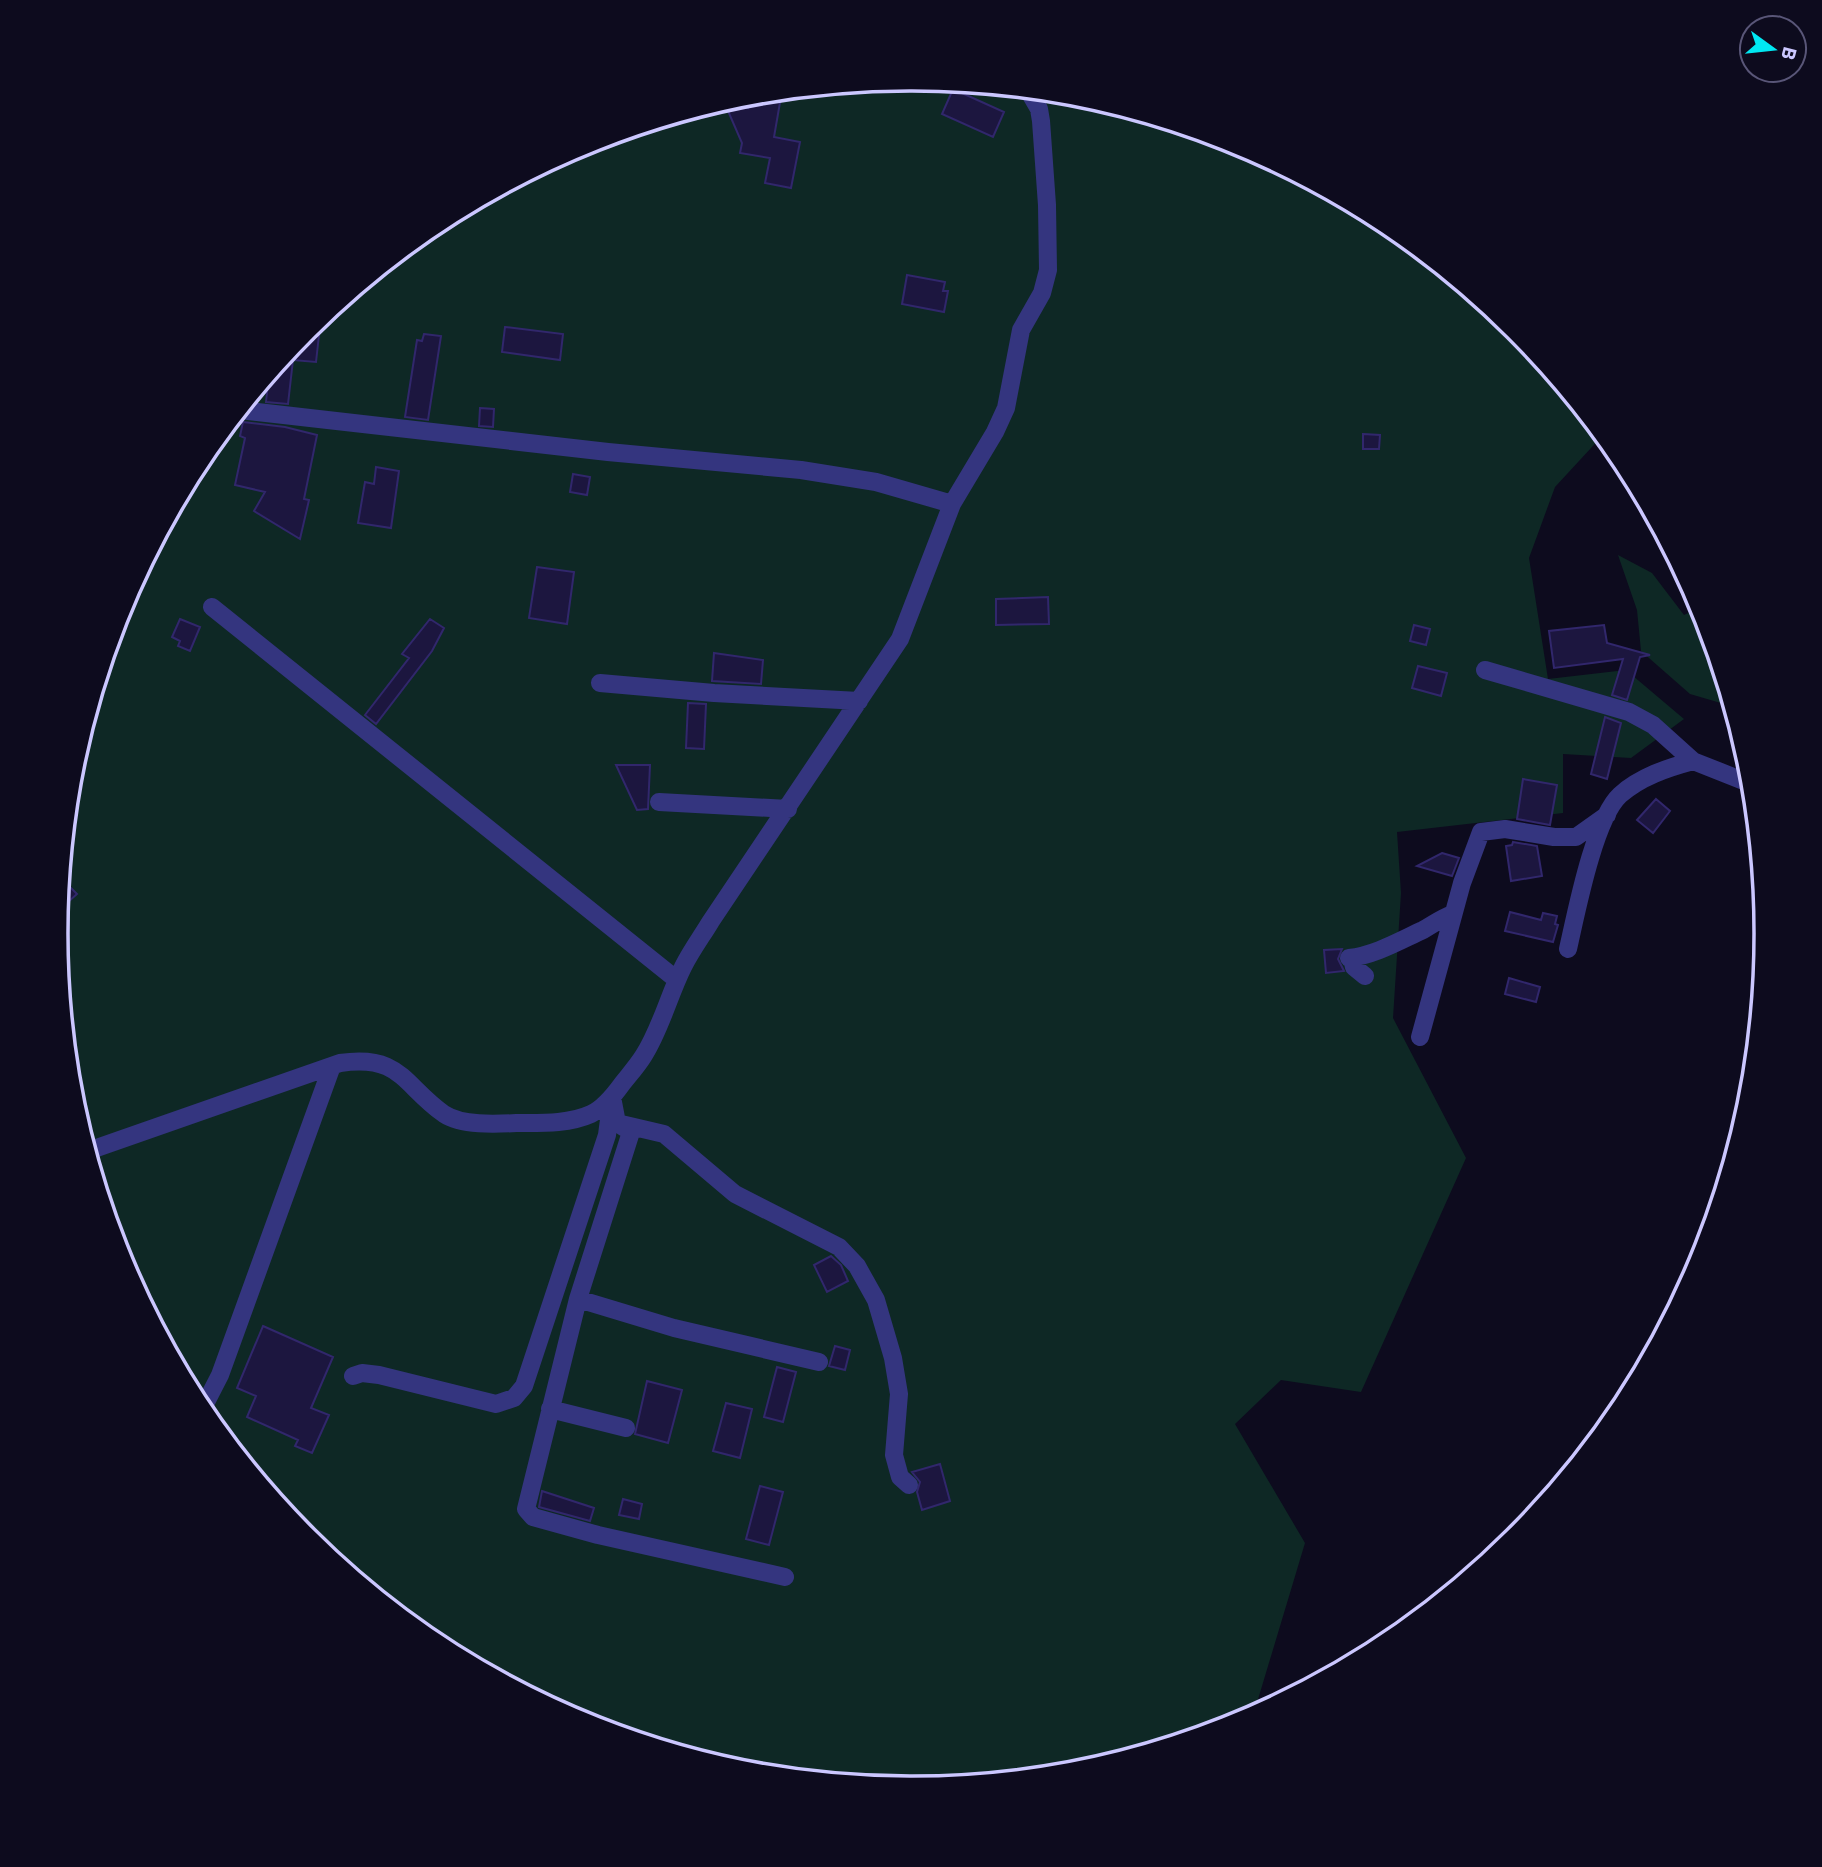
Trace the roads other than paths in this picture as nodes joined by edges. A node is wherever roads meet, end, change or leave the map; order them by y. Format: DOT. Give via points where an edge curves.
graph roads {
  1 [pos="1034,100"];
  2 [pos="249,412"];
  3 [pos="952,504"];
  4 [pos="212,607"];
  5 [pos="1485,670"];
  6 [pos="600,683"];
  7 [pos="859,701"];
  8 [pos="1693,761"];
  9 [pos="1740,779"];
  10 [pos="659,802"];
  11 [pos="788,809"];
  12 [pos="1607,815"];
  13 [pos="1453,914"];
  14 [pos="1567,949"];
  15 [pos="1365,976"];
  16 [pos="677,980"];
  17 [pos="1420,1037"];
  18 [pos="332,1066"];
  19 [pos="612,1097"];
  20 [pos="617,1123"];
  21 [pos="96,1148"];
  22 [pos="578,1299"];
  23 [pos="819,1362"];
  24 [pos="354,1376"];
  25 [pos="208,1399"];
  26 [pos="550,1409"];
  27 [pos="626,1428"];
  28 [pos="909,1485"];
  29 [pos="785,1577"];
  1 -- 3 [label="street" via="1041,121 1048,270 1042,293 1021,330 1006,408"];
  2 -- 3 [label="street" via="801,470 876,482"];
  3 -- 7 [label="street" via="900,639"];
  4 -- 16 [label="street"];
  5 -- 8 [label="street" via="1629,712 1653,725"];
  6 -- 7 [label="street"];
  7 -- 11 [label="street"];
  8 -- 9 [label="street"];
  8 -- 12 [label="street" via="1657,771 1618,796"];
  10 -- 11 [label="street"];
  11 -- 16 [label="street" via="711,921"];
  12 -- 13 [label="street" via="1576,837 1481,832"];
  12 -- 14 [label="street" via="1593,847"];
  13 -- 15 [label="street" via="1384,948 1350,958"];
  13 -- 17 [label="street"];
  16 -- 19 [label="street" via="645,1054"];
  18 -- 19 [label="street" via="373,1061 388,1066 450,1117 468,1121 572,1120 594,1113"];
  18 -- 21 [label="street"];
  18 -- 25 [label="street"];
  19 -- 20 [label="street"];
  19 -- 24 [label="street" via="602,1148 524,1386 514,1398 496,1404 379,1375"];
  20 -- 22 [label="street" via="631,1132"];
  20 -- 28 [label="street" via="664,1134 735,1194 839,1247 856,1266 876,1300 893,1359 899,1394 894,1455 900,1477"];
  22 -- 23 [label="street" via="674,1328"];
  22 -- 26 [label="street"];
  26 -- 27 [label="street"];
  26 -- 29 [label="street" via="528,1514 598,1535"];
}
